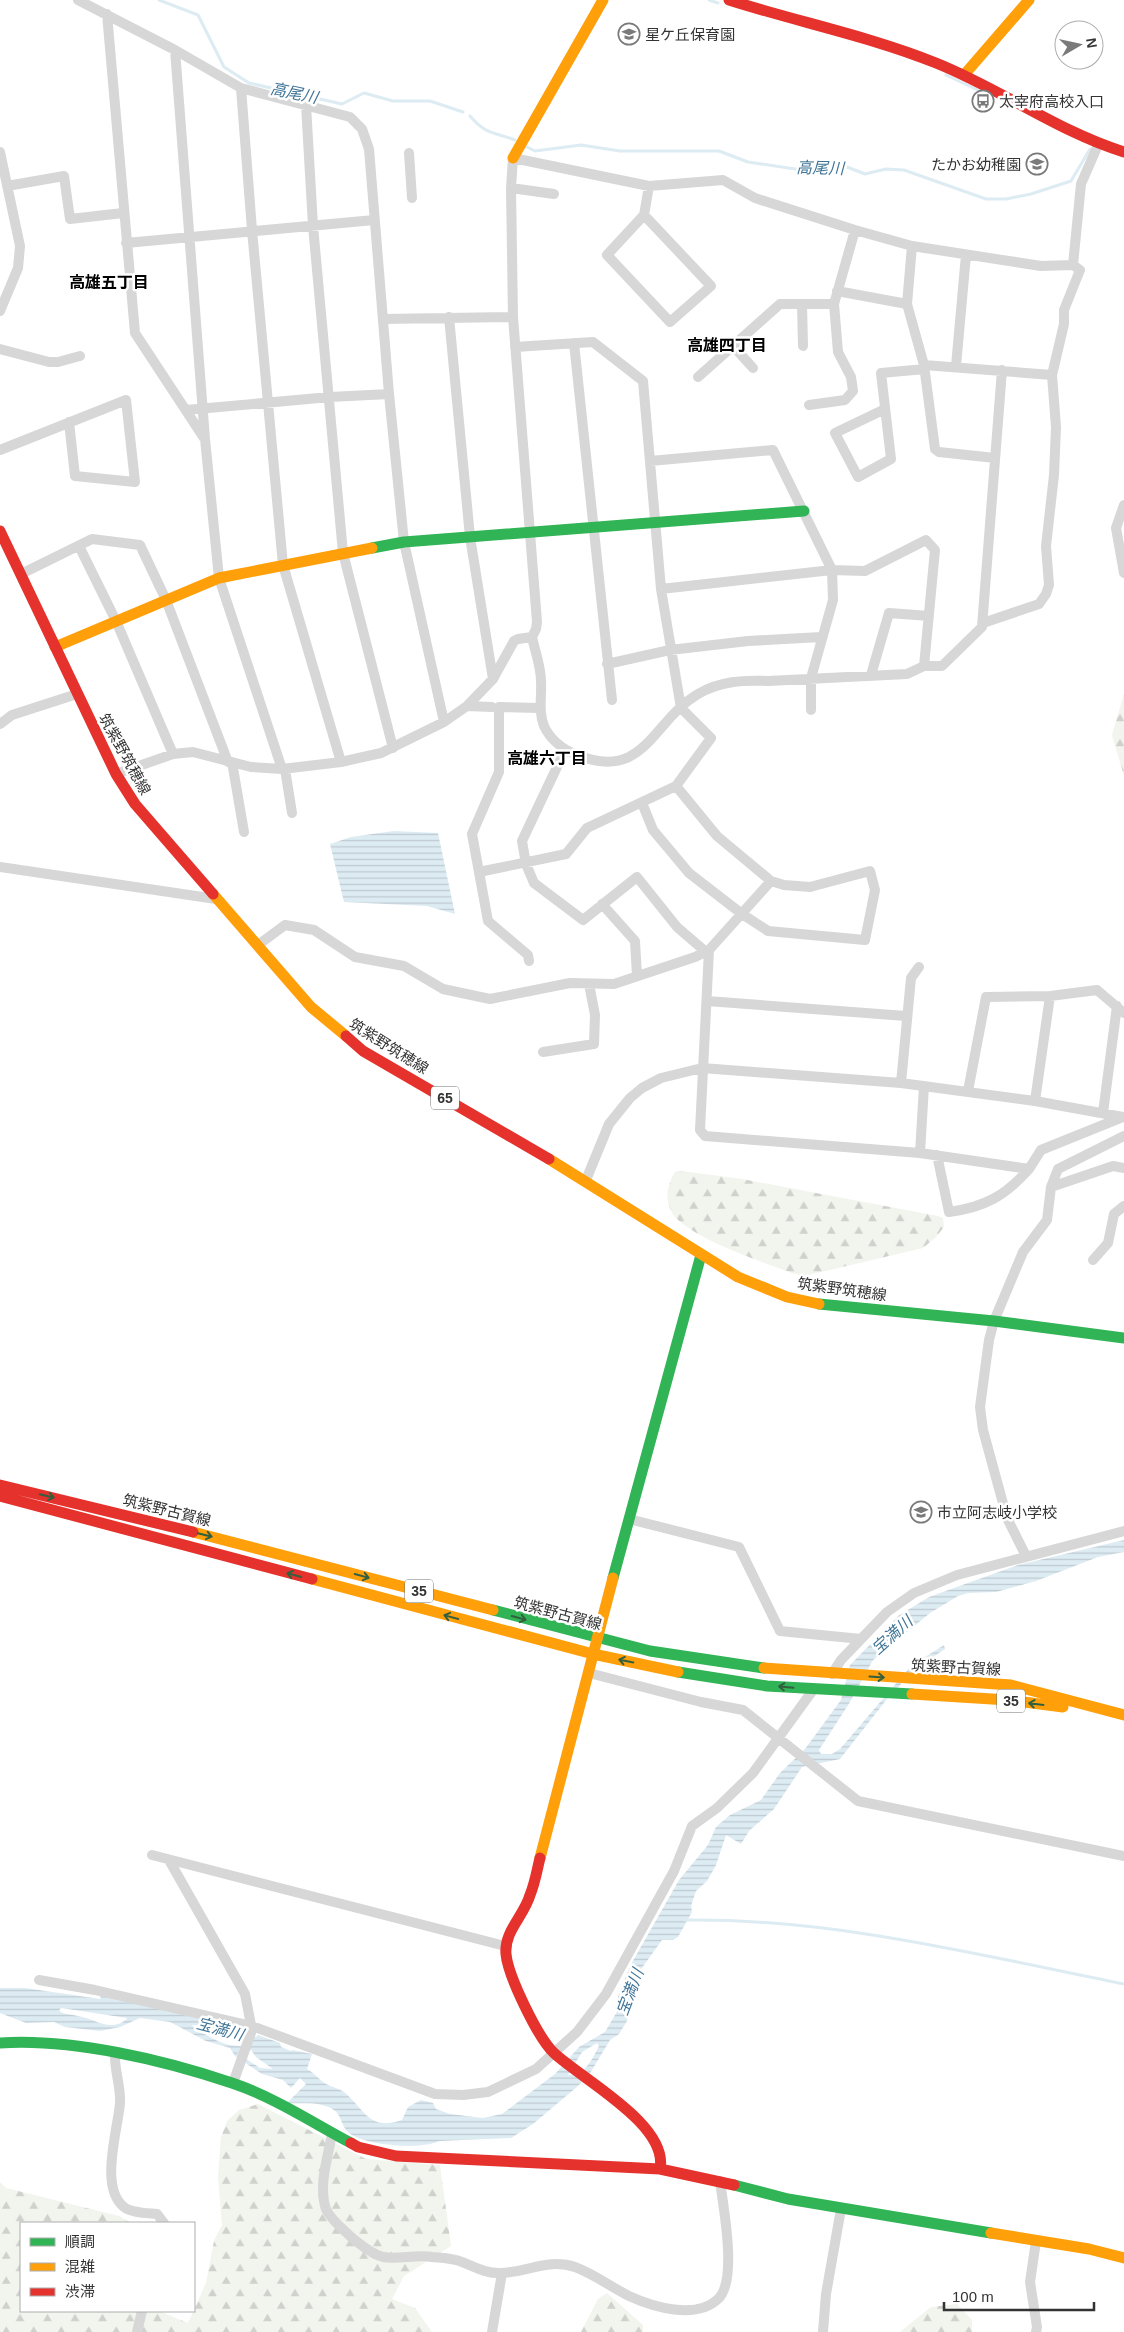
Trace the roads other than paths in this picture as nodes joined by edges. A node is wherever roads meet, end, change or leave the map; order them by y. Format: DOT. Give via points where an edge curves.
graph roads {
  1 [pos="78,0"];
  2 [pos="604,0"];
  3 [pos="729,0"];
  4 [pos="1029,0"];
  5 [pos="107,14"];
  6 [pos="175,50"];
  7 [pos="964,75"];
  8 [pos="241,88"];
  9 [pos="306,106"];
  10 [pos="1098,145"];
  11 [pos="0,152"];
  12 [pos="1124,152"];
  13 [pos="409,153"];
  14 [pos="513,158"];
  15 [pos="7,186"];
  16 [pos="650,186"];
  17 [pos="511,188"];
  18 [pos="554,194"];
  19 [pos="412,198"];
  20 [pos="123,213"];
  21 [pos="644,214"];
  22 [pos="374,220"];
  23 [pos="313,226"];
  24 [pos="252,230"];
  25 [pos="854,230"];
  26 [pos="189,236"];
  27 [pos="126,243"];
  28 [pos="912,246"];
  29 [pos="966,255"];
  30 [pos="1073,265"];
  31 [pos="837,291"];
  32 [pos="802,304"];
  33 [pos="834,304"];
  34 [pos="907,304"];
  35 [pos="0,312"];
  36 [pos="449,317"];
  37 [pos="513,317"];
  38 [pos="383,318"];
  39 [pos="574,343"];
  40 [pos="803,346"];
  41 [pos="516,347"];
  42 [pos="734,347"];
  43 [pos="0,349"];
  44 [pos="80,356"];
  45 [pos="956,366"];
  46 [pos="924,367"];
  47 [pos="753,368"];
  48 [pos="1002,370"];
  49 [pos="1052,375"];
  50 [pos="698,377"];
  51 [pos="389,394"];
  52 [pos="330,396"];
  53 [pos="269,402"];
  54 [pos="809,405"];
  55 [pos="204,408"];
  56 [pos="885,409"];
  57 [pos="186,410"];
  58 [pos="69,422"];
  59 [pos="205,439"];
  60 [pos="0,450"];
  61 [pos="995,458"];
  62 [pos="650,461"];
  63 [pos="1124,505"];
  64 [pos="804,511"];
  65 [pos="655,524"];
  66 [pos="593,528"];
  67 [pos="0,531"];
  68 [pos="529,532"];
  69 [pos="470,537"];
  70 [pos="404,542"];
  71 [pos="79,546"];
  72 [pos="343,553"];
  73 [pos="283,565"];
  74 [pos="832,570"];
  75 [pos="1124,573"];
  76 [pos="20,574"];
  77 [pos="219,578"];
  78 [pos="661,588"];
  79 [pos="166,600"];
  80 [pos="929,616"];
  81 [pos="116,621"];
  82 [pos="983,623"];
  83 [pos="532,637"];
  84 [pos="821,637"];
  85 [pos="55,647"];
  86 [pos="670,650"];
  87 [pos="607,664"];
  88 [pos="924,666"];
  89 [pos="871,675"];
  90 [pos="811,678"];
  91 [pos="493,679"];
  92 [pos="77,694"];
  93 [pos="612,700"];
  94 [pos="467,706"];
  95 [pos="492,706"];
  96 [pos="540,708"];
  97 [pos="681,708"];
  98 [pos="811,710"];
  99 [pos="444,722"];
  100 [pos="0,724"];
  101 [pos="393,748"];
  102 [pos="565,750"];
  103 [pos="173,754"];
  104 [pos="230,762"];
  105 [pos="341,762"];
  106 [pos="284,769"];
  107 [pos="116,774"];
  108 [pos="676,786"];
  109 [pos="642,803"];
  110 [pos="292,813"];
  111 [pos="244,832"];
  112 [pos="526,864"];
  113 [pos="0,867"];
  114 [pos="479,872"];
  115 [pos="771,881"];
  116 [pos="216,900"];
  117 [pos="602,904"];
  118 [pos="742,914"];
  119 [pos="258,945"];
  120 [pos="707,951"];
  121 [pos="529,961"];
  122 [pos="919,967"];
  123 [pos="638,976"];
  124 [pos="589,984"];
  125 [pos="1050,996"];
  126 [pos="707,1001"];
  127 [pos="1120,1009"];
  128 [pos="906,1016"];
  129 [pos="543,1052"];
  130 [pos="702,1068"];
  131 [pos="901,1083"];
  132 [pos="924,1086"];
  133 [pos="968,1091"];
  134 [pos="1035,1101"];
  135 [pos="1103,1113"];
  136 [pos="1123,1118"];
  137 [pos="1124,1136"];
  138 [pos="920,1153"];
  139 [pos="937,1156"];
  140 [pos="1029,1168"];
  141 [pos="1124,1168"];
  142 [pos="586,1180"];
  143 [pos="1051,1187"];
  144 [pos="1124,1206"];
  145 [pos="701,1255"];
  146 [pos="1093,1260"];
  147 [pos="994,1321"];
  148 [pos="1124,1338"];
  149 [pos="0,1485"];
  150 [pos="0,1496"];
  151 [pos="629,1519"];
  152 [pos="1124,1531"];
  153 [pos="1026,1556"];
  154 [pos="596,1639"];
  155 [pos="861,1639"];
  156 [pos="593,1654"];
  157 [pos="589,1673"];
  158 [pos="836,1675"];
  159 [pos="813,1690"];
  160 [pos="1121,1714"];
  161 [pos="780,1740"];
  162 [pos="152,1856"];
  163 [pos="1124,1856"];
  164 [pos="169,1860"];
  165 [pos="505,1946"];
  166 [pos="39,1980"];
  167 [pos="252,2028"];
  168 [pos="0,2043"];
  169 [pos="115,2053"];
  170 [pos="556,2054"];
  171 [pos="234,2081"];
  172 [pos="332,2134"];
  173 [pos="660,2169"];
  174 [pos="720,2181"];
  175 [pos="841,2209"];
  176 [pos="163,2222"];
  177 [pos="1036,2241"];
  178 [pos="1124,2258"];
  179 [pos="502,2273"];
  180 [pos="142,2312"];
  181 [pos="137,2332"];
  182 [pos="492,2332"];
  183 [pos="823,2332"];
  184 [pos="1036,2332"];
  1 -- 5 [label="street"];
  2 -- 14 [label="main road"];
  3 -- 7 [label="main road" via="860,37"];
  4 -- 7 [label="main road"];
  5 -- 6 [label="street"];
  5 -- 20 [label="street"];
  6 -- 8 [label="street"];
  6 -- 26 [label="street"];
  7 -- 10 [label="main road"];
  8 -- 9 [label="street"];
  8 -- 24 [label="street"];
  9 -- 22 [label="street" via="350,117 362,129 369,149"];
  9 -- 23 [label="street"];
  10 -- 12 [label="main road"];
  10 -- 30 [label="street" via="1081,184"];
  11 -- 15 [label="street"];
  13 -- 19 [label="street"];
  14 -- 16 [label="street"];
  14 -- 17 [label="street"];
  15 -- 20 [label="street" via="64,176 70,218"];
  15 -- 35 [label="street" via="20,246 18,268"];
  16 -- 21 [label="street"];
  16 -- 25 [label="street" via="723,180 755,198"];
  17 -- 18 [label="street"];
  17 -- 37 [label="street"];
  20 -- 27 [label="street"];
  21 -- 21 [label="street" via="607,255 670,322 711,286"];
  22 -- 23 [label="street"];
  22 -- 38 [label="street"];
  23 -- 24 [label="street"];
  23 -- 52 [label="street"];
  24 -- 26 [label="street"];
  24 -- 53 [label="street"];
  25 -- 28 [label="street"];
  25 -- 31 [label="street"];
  26 -- 27 [label="street"];
  26 -- 55 [label="street"];
  27 -- 57 [label="street" via="135,333"];
  28 -- 29 [label="street"];
  28 -- 34 [label="street"];
  29 -- 30 [label="street" via="1041,266"];
  29 -- 45 [label="street"];
  30 -- 49 [label="street" via="1080,270 1064,310 1064,324"];
  31 -- 33 [label="street"];
  31 -- 34 [label="street"];
  32 -- 33 [label="street"];
  32 -- 40 [label="street"];
  32 -- 42 [label="street" via="780,304"];
  33 -- 54 [label="street" via="838,352 851,377 853,391 845,400"];
  34 -- 46 [label="street"];
  36 -- 37 [label="street"];
  36 -- 38 [label="street"];
  36 -- 69 [label="street"];
  37 -- 41 [label="street"];
  38 -- 51 [label="street"];
  39 -- 41 [label="street"];
  39 -- 62 [label="street" via="593,342 643,381"];
  39 -- 66 [label="street"];
  41 -- 68 [label="street"];
  42 -- 47 [label="street"];
  42 -- 50 [label="street"];
  43 -- 44 [label="street" via="49,362"];
  45 -- 46 [label="street"];
  45 -- 48 [label="street"];
  46 -- 56 [label="street" via="881,373"];
  46 -- 61 [label="street" via="935,449"];
  48 -- 49 [label="street"];
  48 -- 61 [label="street"];
  49 -- 82 [label="street" via="1056,427 1046,546 1049,585 1039,604"];
  51 -- 52 [label="street"];
  51 -- 70 [label="street"];
  52 -- 53 [label="street"];
  52 -- 72 [label="street"];
  53 -- 55 [label="street"];
  53 -- 73 [label="street"];
  55 -- 57 [label="street"];
  55 -- 59 [label="street"];
  56 -- 56 [label="street" via="891,459 858,477 835,433"];
  57 -- 59 [label="street"];
  58 -- 58 [label="street" via="126,400 135,482 75,476"];
  58 -- 60 [label="street"];
  59 -- 77 [label="street"];
  61 -- 82 [label="street"];
  62 -- 64 [label="street" via="773,450"];
  62 -- 65 [label="street"];
  63 -- 75 [label="street" via="1116,528"];
  64 -- 65 [label="main road"];
  64 -- 74 [label="street"];
  65 -- 66 [label="main road"];
  65 -- 78 [label="street"];
  66 -- 68 [label="main road"];
  66 -- 87 [label="street"];
  67 -- 76 [label="main road, 筑紫野筑穂線 / 65"];
  68 -- 69 [label="main road"];
  68 -- 83 [label="street" via="537,622"];
  69 -- 70 [label="main road"];
  69 -- 91 [label="street"];
  70 -- 72 [label="main road"];
  70 -- 99 [label="street"];
  71 -- 76 [label="street"];
  71 -- 79 [label="street" via="92,539 140,545"];
  71 -- 81 [label="street"];
  72 -- 73 [label="main road"];
  72 -- 101 [label="street"];
  73 -- 77 [label="main road"];
  73 -- 105 [label="street"];
  74 -- 78 [label="street"];
  74 -- 80 [label="street" via="865,570 926,540 935,550"];
  74 -- 84 [label="street" via="833,600"];
  76 -- 85 [label="main road, 筑紫野筑穂線 / 65"];
  77 -- 79 [label="main road"];
  77 -- 106 [label="street"];
  78 -- 86 [label="street"];
  79 -- 81 [label="main road"];
  79 -- 104 [label="street"];
  80 -- 88 [label="street"];
  80 -- 89 [label="street" via="889,613"];
  81 -- 85 [label="main road"];
  81 -- 103 [label="street"];
  82 -- 88 [label="street" via="942,666"];
  83 -- 91 [label="street" via="514,641"];
  83 -- 96 [label="street" via="542,679"];
  84 -- 86 [label="street"];
  84 -- 90 [label="street"];
  85 -- 92 [label="main road, 筑紫野筑穂線 / 65"];
  86 -- 87 [label="street"];
  86 -- 97 [label="street"];
  87 -- 93 [label="street"];
  88 -- 89 [label="street" via="907,674"];
  89 -- 90 [label="street"];
  90 -- 97 [label="street" via="724,683 698,694"];
  90 -- 98 [label="street"];
  91 -- 94 [label="street"];
  92 -- 100 [label="street" via="12,715"];
  92 -- 107 [label="main road, 筑紫野筑穂線 / 65"];
  94 -- 95 [label="street"];
  94 -- 99 [label="street"];
  96 -- 102 [label="street" via="548,733"];
  96 -- 114 [label="street" via="499,707 499,772 472,834"];
  97 -- 102 [label="street" via="638,753 620,760 594,760"];
  97 -- 108 [label="street" via="711,738"];
  99 -- 101 [label="street"];
  101 -- 105 [label="street"];
  102 -- 112 [label="street" via="522,841"];
  103 -- 104 [label="street" via="199,752"];
  103 -- 107 [label="street"];
  104 -- 106 [label="street"];
  104 -- 111 [label="street"];
  105 -- 106 [label="street"];
  106 -- 110 [label="street"];
  107 -- 116 [label="main road, 筑紫野筑穂線 / 65" via="135,804"];
  108 -- 109 [label="street"];
  108 -- 115 [label="street" via="717,836"];
  109 -- 112 [label="street" via="587,828 566,854"];
  109 -- 118 [label="street" via="652,830 689,873"];
  112 -- 114 [label="street"];
  112 -- 117 [label="street" via="534,883 583,920"];
  113 -- 116 [label="street"];
  114 -- 121 [label="street" via="488,921 528,955"];
  115 -- 118 [label="street"];
  115 -- 118 [label="street" via="810,887 870,871 875,890 865,940 768,931"];
  116 -- 119 [label="main road, 筑紫野筑穂線 / 65"];
  117 -- 120 [label="street" via="637,877 677,927"];
  117 -- 123 [label="street" via="635,941"];
  118 -- 120 [label="street"];
  119 -- 124 [label="street" via="284,925 314,930 355,957 404,966 443,990 490,999 570,983"];
  119 -- 142 [label="main road, 筑紫野筑穂線 / 65" via="311,1007 363,1051"];
  120 -- 123 [label="street"];
  120 -- 126 [label="street"];
  122 -- 128 [label="street" via="912,978"];
  123 -- 124 [label="street" via="614,984"];
  124 -- 129 [label="street" via="595,1015 594,1044"];
  125 -- 127 [label="street" via="1097,990"];
  125 -- 133 [label="street" via="986,997"];
  125 -- 134 [label="street"];
  126 -- 128 [label="street"];
  126 -- 130 [label="street"];
  127 -- 135 [label="street"];
  128 -- 131 [label="street"];
  130 -- 131 [label="street"];
  130 -- 138 [label="street" via="700,1130 705,1136"];
  130 -- 142 [label="street" via="661,1078 630,1098 609,1124"];
  131 -- 132 [label="street"];
  132 -- 133 [label="street"];
  132 -- 138 [label="street"];
  133 -- 134 [label="street"];
  134 -- 135 [label="street"];
  135 -- 136 [label="street"];
  136 -- 140 [label="street" via="1041,1150"];
  137 -- 143 [label="street" via="1058,1169"];
  138 -- 139 [label="street"];
  139 -- 140 [label="street"];
  139 -- 140 [label="street" via="949,1212 972,1208 994,1199 1013,1187"];
  141 -- 143 [label="street" via="1113,1166"];
  142 -- 145 [label="main road, 筑紫野筑穂線 / 65"];
  143 -- 147 [label="street" via="1047,1220 1023,1252"];
  144 -- 146 [label="street" via="1114,1214 1108,1243"];
  145 -- 147 [label="main road, 筑紫野筑穂線 / 65" via="738,1277 787,1297 815,1304"];
  145 -- 151 [label="main road"];
  147 -- 148 [label="main road, 筑紫野筑穂線 / 65"];
  147 -- 153 [label="street" via="980,1406 1007,1518"];
  149 -- 154 [label="main road, 筑紫野古賀線 / 35, one-way" via="234,1542"];
  156 -- 150 [label="main road, 筑紫野古賀線 / 35, one-way"];
  151 -- 154 [label="main road"];
  151 -- 155 [label="street" via="739,1547 780,1630"];
  152 -- 153 [label="street"];
  153 -- 155 [label="street" via="957,1576 914,1593 887,1612"];
  154 -- 156 [label="main road"];
  154 -- 158 [label="main road, 筑紫野古賀線 / 35" via="702,1660"];
  155 -- 158 [label="street" via="840,1660"];
  156 -- 157 [label="main road"];
  159 -- 156 [label="main road, 筑紫野古賀線 / 35, one-way" via="704,1676"];
  157 -- 161 [label="street" via="744,1710"];
  157 -- 165 [label="main road" via="530,1897"];
  158 -- 160 [label="main road, 筑紫野古賀線 / 35, one-way" via="1011,1685"];
  160 -- 159 [label="main road, 筑紫野古賀線 / 35, one-way" via="1008,1700"];
  159 -- 161 [label="street"];
  161 -- 163 [label="street" via="858,1801"];
  161 -- 170 [label="street" via="753,1773 717,1808 692,1826 674,1871 606,1994"];
  162 -- 164 [label="street"];
  164 -- 165 [label="street"];
  164 -- 167 [label="street" via="245,1994"];
  165 -- 170 [label="main road" via="514,1983"];
  166 -- 167 [label="street" via="95,1990"];
  167 -- 170 [label="street" via="435,2094 488,2092 536,2069"];
  167 -- 171 [label="street"];
  168 -- 169 [label="main road" via="27,2041 76,2045"];
  169 -- 171 [label="main road"];
  169 -- 176 [label="street" via="120,2101 113,2144 112,2178 116,2200 125,2208 158,2214"];
  170 -- 173 [label="main road" via="621,2105 656,2141 662,2160"];
  171 -- 172 [label="main road"];
  172 -- 173 [label="main road" via="358,2148 396,2156"];
  172 -- 179 [label="street" via="323,2189 326,2210 362,2246 381,2256 429,2256"];
  173 -- 174 [label="main road"];
  174 -- 175 [label="main road"];
  174 -- 179 [label="street" via="729,2259 720,2298 707,2307 688,2311 658,2306 564,2264 547,2263"];
  175 -- 177 [label="main road"];
  175 -- 183 [label="street" via="826,2294"];
  177 -- 178 [label="main road" via="1096,2250"];
  177 -- 184 [label="street" via="1030,2282"];
  179 -- 182 [label="street"];
  180 -- 181 [label="street"];
}
